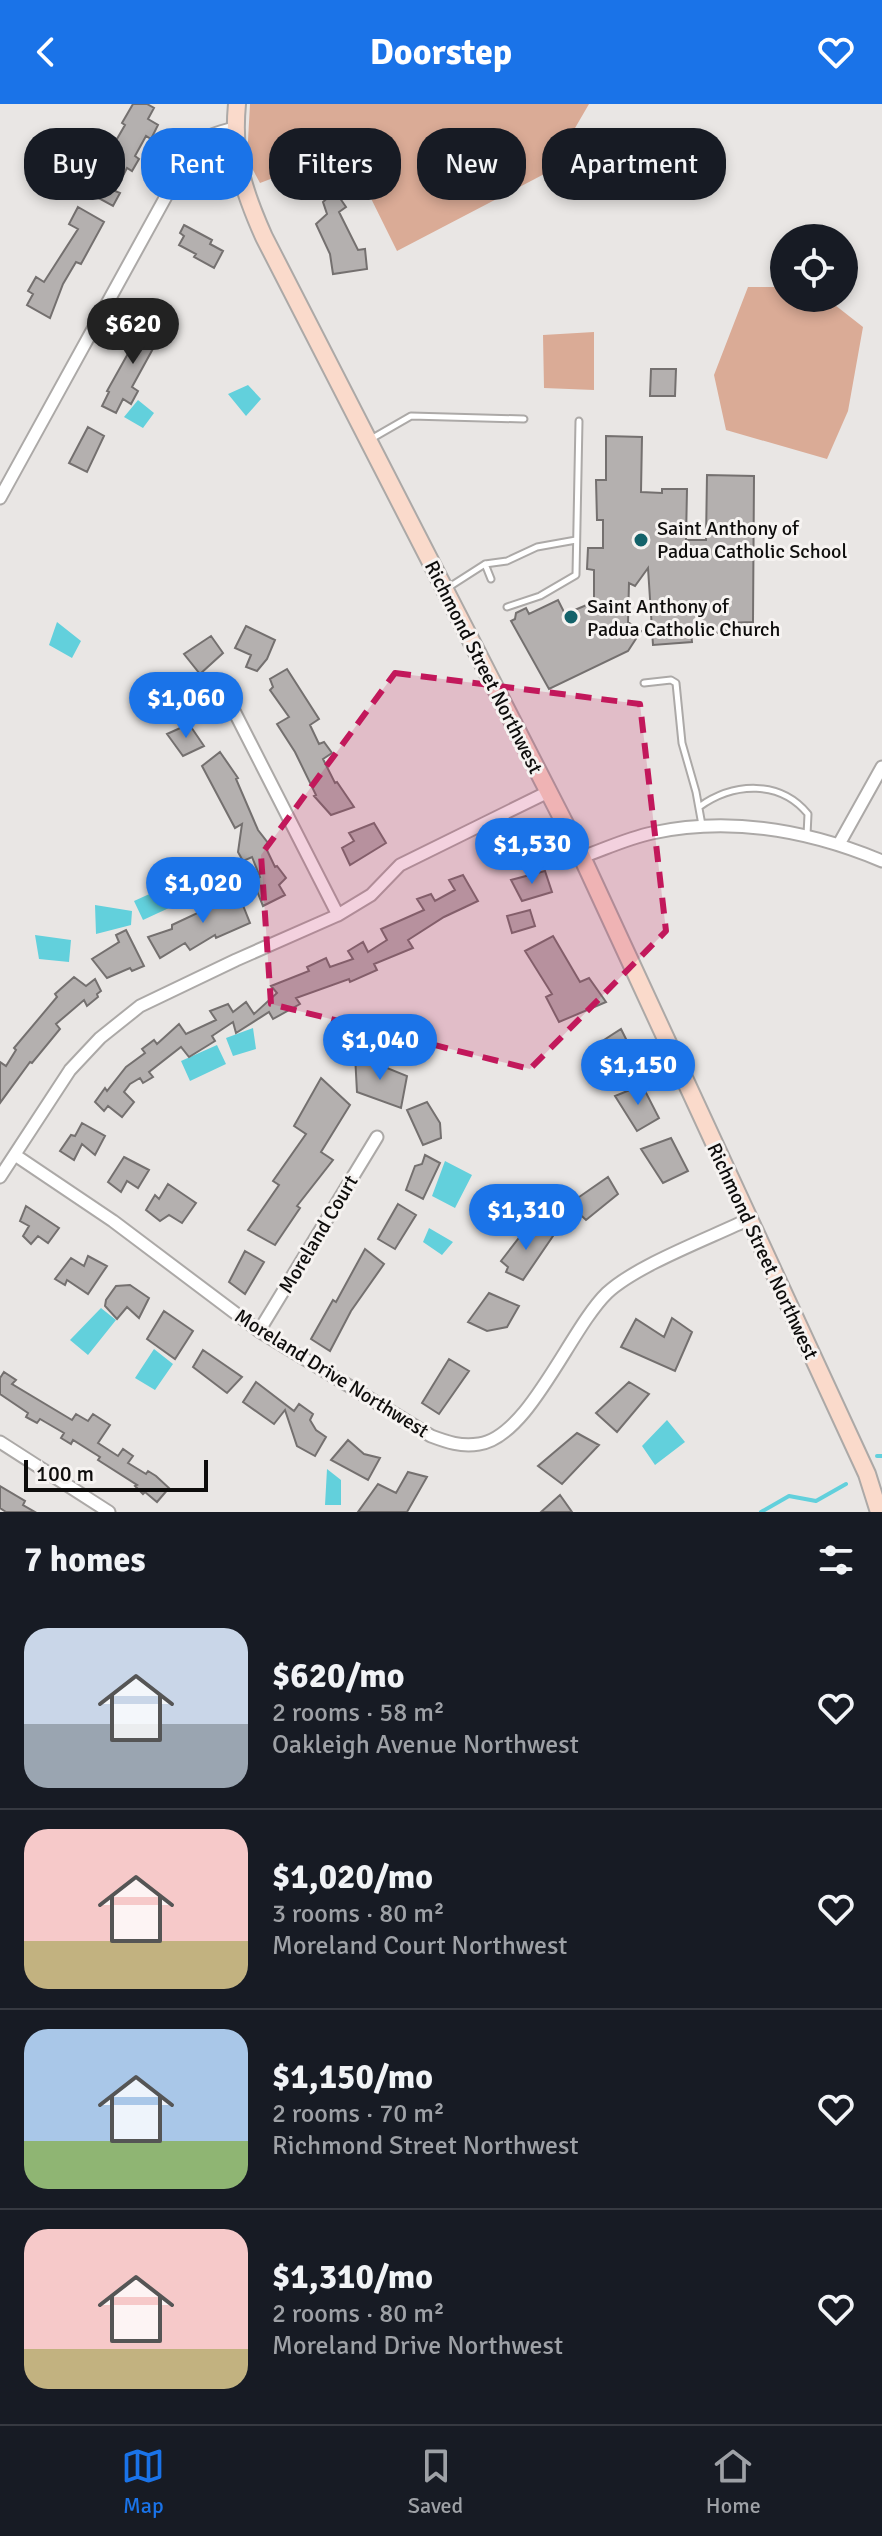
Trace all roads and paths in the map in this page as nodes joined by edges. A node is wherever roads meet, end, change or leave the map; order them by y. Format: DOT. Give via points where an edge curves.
graph roads {
  1 [pos="237,104"];
  2 [pos="236,128"];
  3 [pos="164,200"];
  4 [pos="247,200"];
  5 [pos="524,419"];
  6 [pos="579,421"];
  7 [pos="369,441"];
  8 [pos="0,498"];
  9 [pos="576,540"];
  10 [pos="485,564"];
  11 [pos="491,579"];
  12 [pos="445,589"];
  13 [pos="507,607"];
  14 [pos="644,683"];
  15 [pos="230,703"];
  16 [pos="882,767"];
  17 [pos="548,792"];
  18 [pos="699,807"];
  19 [pos="702,826"];
  20 [pos="807,835"];
  21 [pos="839,844"];
  22 [pos="582,857"];
  23 [pos="882,861"];
  24 [pos="338,915"];
  25 [pos="377,1137"];
  26 [pos="15,1155"];
  27 [pos="0,1177"];
  28 [pos="749,1219"];
  29 [pos="259,1331"];
  30 [pos="0,1442"];
  31 [pos="109,1512"];
  32 [pos="879,1512"];
  1 -- 2 [label="street, Richmond Street Northwest"];
  3 -- 8 [label="street"];
  4 -- 7 [label="street, Richmond Street Northwest"];
  5 -- 7 [label="lane" via="411,416"];
  6 -- 9 [label="lane"];
  7 -- 12 [label="street, Richmond Street Northwest"];
  9 -- 10 [label="lane"];
  9 -- 13 [label="lane" via="574,579"];
  10 -- 11 [label="lane"];
  10 -- 12 [label="lane"];
  12 -- 17 [label="street, Richmond Street Northwest"];
  14 -- 18 [label="lane" via="676,683 682,743"];
  15 -- 24 [label="street"];
  16 -- 21 [label="street"];
  17 -- 22 [label="street, Richmond Street Northwest"];
  17 -- 24 [label="street" via="400,865 371,895"];
  18 -- 19 [label="lane"];
  18 -- 20 [label="lane" via="723,793 768,788 804,809"];
  19 -- 20 [label="street" via="767,827"];
  19 -- 22 [label="street" via="650,833"];
  20 -- 21 [label="street"];
  21 -- 23 [label="street"];
  22 -- 28 [label="street, Richmond Street Northwest"];
  24 -- 26 [label="street" via="140,1006 70,1070"];
  25 -- 29 [label="street, Moreland Court"];
  26 -- 27 [label="street"];
  26 -- 29 [label="street, Moreland Drive Northwest"];
  28 -- 29 [label="street, Moreland Drive Northwest" via="663,1259 608,1292 524,1414 501,1437 481,1444 457,1445 431,1436"];
  28 -- 32 [label="street, Richmond Street Northwest" via="867,1474"];
  30 -- 31 [label="street"];
}
